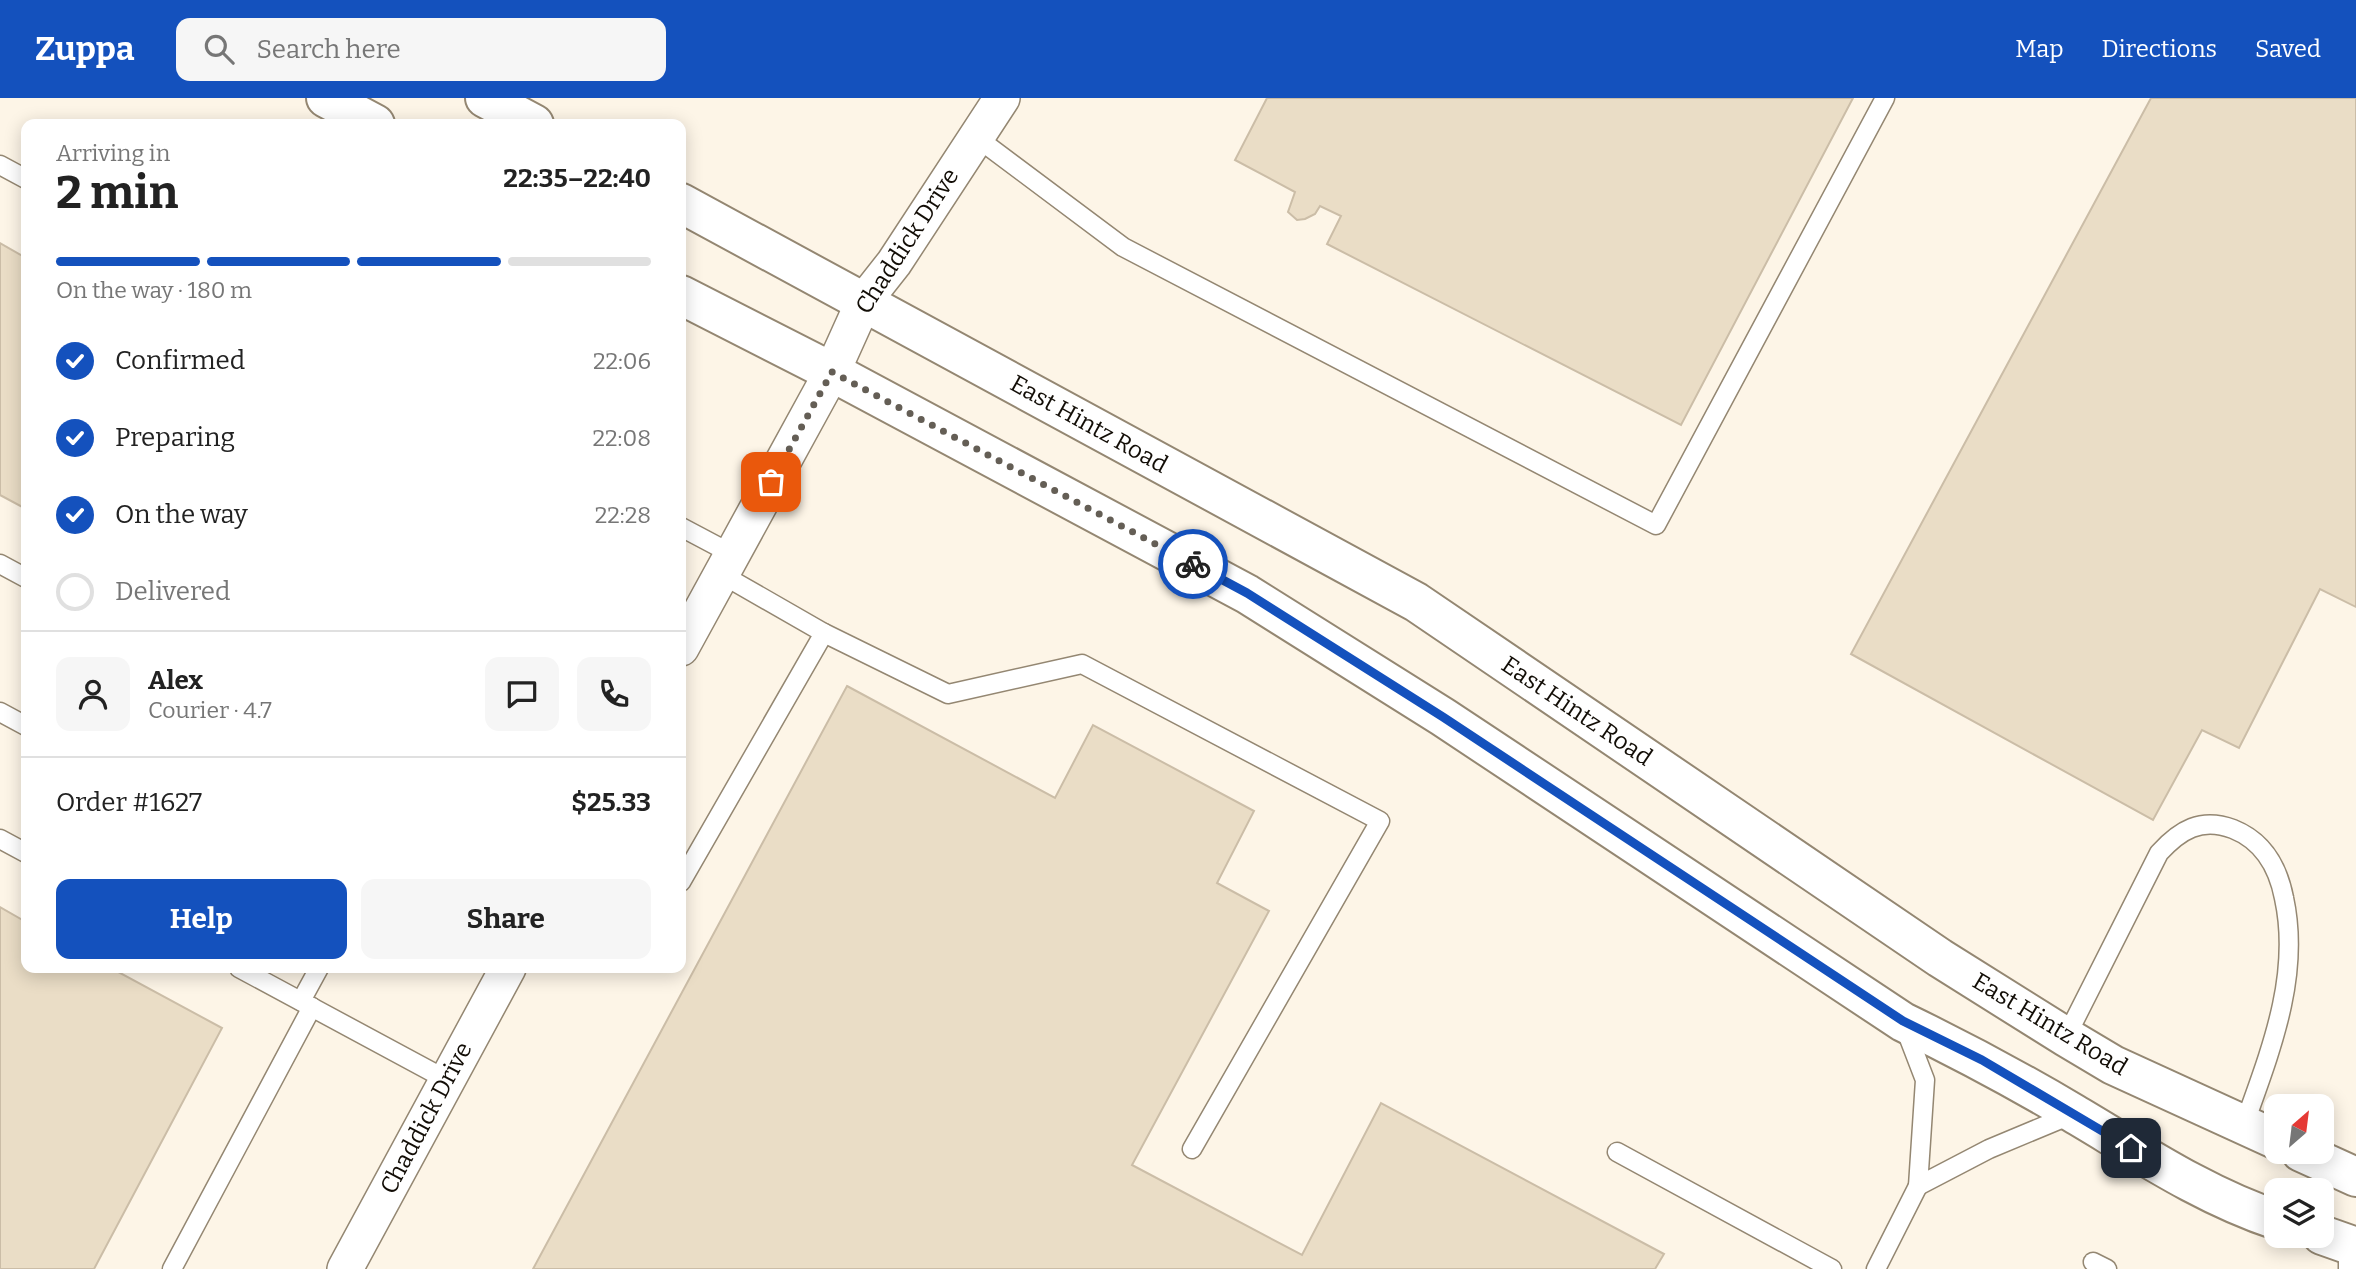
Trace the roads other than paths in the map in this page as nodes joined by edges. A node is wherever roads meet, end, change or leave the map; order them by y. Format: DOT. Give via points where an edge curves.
graph roads {
  1 [pos="327,98"];
  2 [pos="485,98"];
  3 [pos="1002,98"];
  4 [pos="1885,98"];
  5 [pos="366,119"];
  6 [pos="525,119"];
  7 [pos="976,137"];
  8 [pos="0,165"];
  9 [pos="21,176"];
  10 [pos="686,206"];
  11 [pos="686,298"];
  12 [pos="864,302"];
  13 [pos="832,372"];
  14 [pos="686,531"];
  15 [pos="0,564"];
  16 [pos="726,564"];
  17 [pos="21,576"];
  18 [pos="824,633"];
  19 [pos="686,639"];
  20 [pos="0,712"];
  21 [pos="21,723"];
  22 [pos="0,839"];
  23 [pos="21,850"];
  24 [pos="686,874"];
  25 [pos="248,973"];
  26 [pos="317,973"];
  27 [pos="505,973"];
  28 [pos="306,1004"];
  29 [pos="1903,1021"];
  30 [pos="2066,1037"];
  31 [pos="447,1080"];
  32 [pos="2074,1114"];
  33 [pos="2260,1133"];
  34 [pos="1192,1149"];
  35 [pos="1617,1152"];
  36 [pos="2327,1164"];
  37 [pos="2356,1177"];
  38 [pos="1919,1186"];
  39 [pos="2264,1216"];
  40 [pos="172,1269"];
  41 [pos="345,1269"];
  42 [pos="1832,1269"];
  43 [pos="1876,1269"];
  1 -- 5 [label="main road"];
  2 -- 6 [label="main road"];
  3 -- 7 [label="street, Chaddick Drive"];
  4 -- 7 [label="lane" via="1656,525 1123,247"];
  7 -- 12 [label="street, Chaddick Drive"];
  8 -- 9 [label="lane"];
  10 -- 12 [label="main road, East Hintz Road"];
  11 -- 13 [label="main road"];
  12 -- 13 [label="street, Chaddick Drive"];
  12 -- 30 [label="main road, East Hintz Road" via="1416,602 1940,958"];
  13 -- 16 [label="street, Chaddick Drive"];
  13 -- 29 [label="main road" via="1247,593"];
  14 -- 16 [label="lane"];
  15 -- 17 [label="lane"];
  16 -- 18 [label="lane"];
  16 -- 19 [label="street, Chaddick Drive"];
  18 -- 24 [label="lane"];
  18 -- 34 [label="lane" via="948,694 1082,664 1380,821"];
  20 -- 21 [label="lane"];
  22 -- 23 [label="lane"];
  25 -- 28 [label="lane"];
  26 -- 28 [label="lane"];
  27 -- 31 [label="street, Chaddick Drive"];
  28 -- 31 [label="lane"];
  28 -- 40 [label="lane"];
  29 -- 32 [label="main road"];
  29 -- 38 [label="lane" via="1924,1080"];
  30 -- 33 [label="main road, East Hintz Road" via="2113,1065"];
  30 -- 33 [label="lane" via="2159,853 2191,827 2216,822 2244,833 2263,849 2280,875 2290,944"];
  31 -- 41 [label="street, Chaddick Drive"];
  32 -- 38 [label="lane" via="1989,1149"];
  32 -- 39 [label="main road" via="2149,1160"];
  35 -- 42 [label="lane"];
  36 -- 37 [label="main road"];
  38 -- 43 [label="lane"];
}
